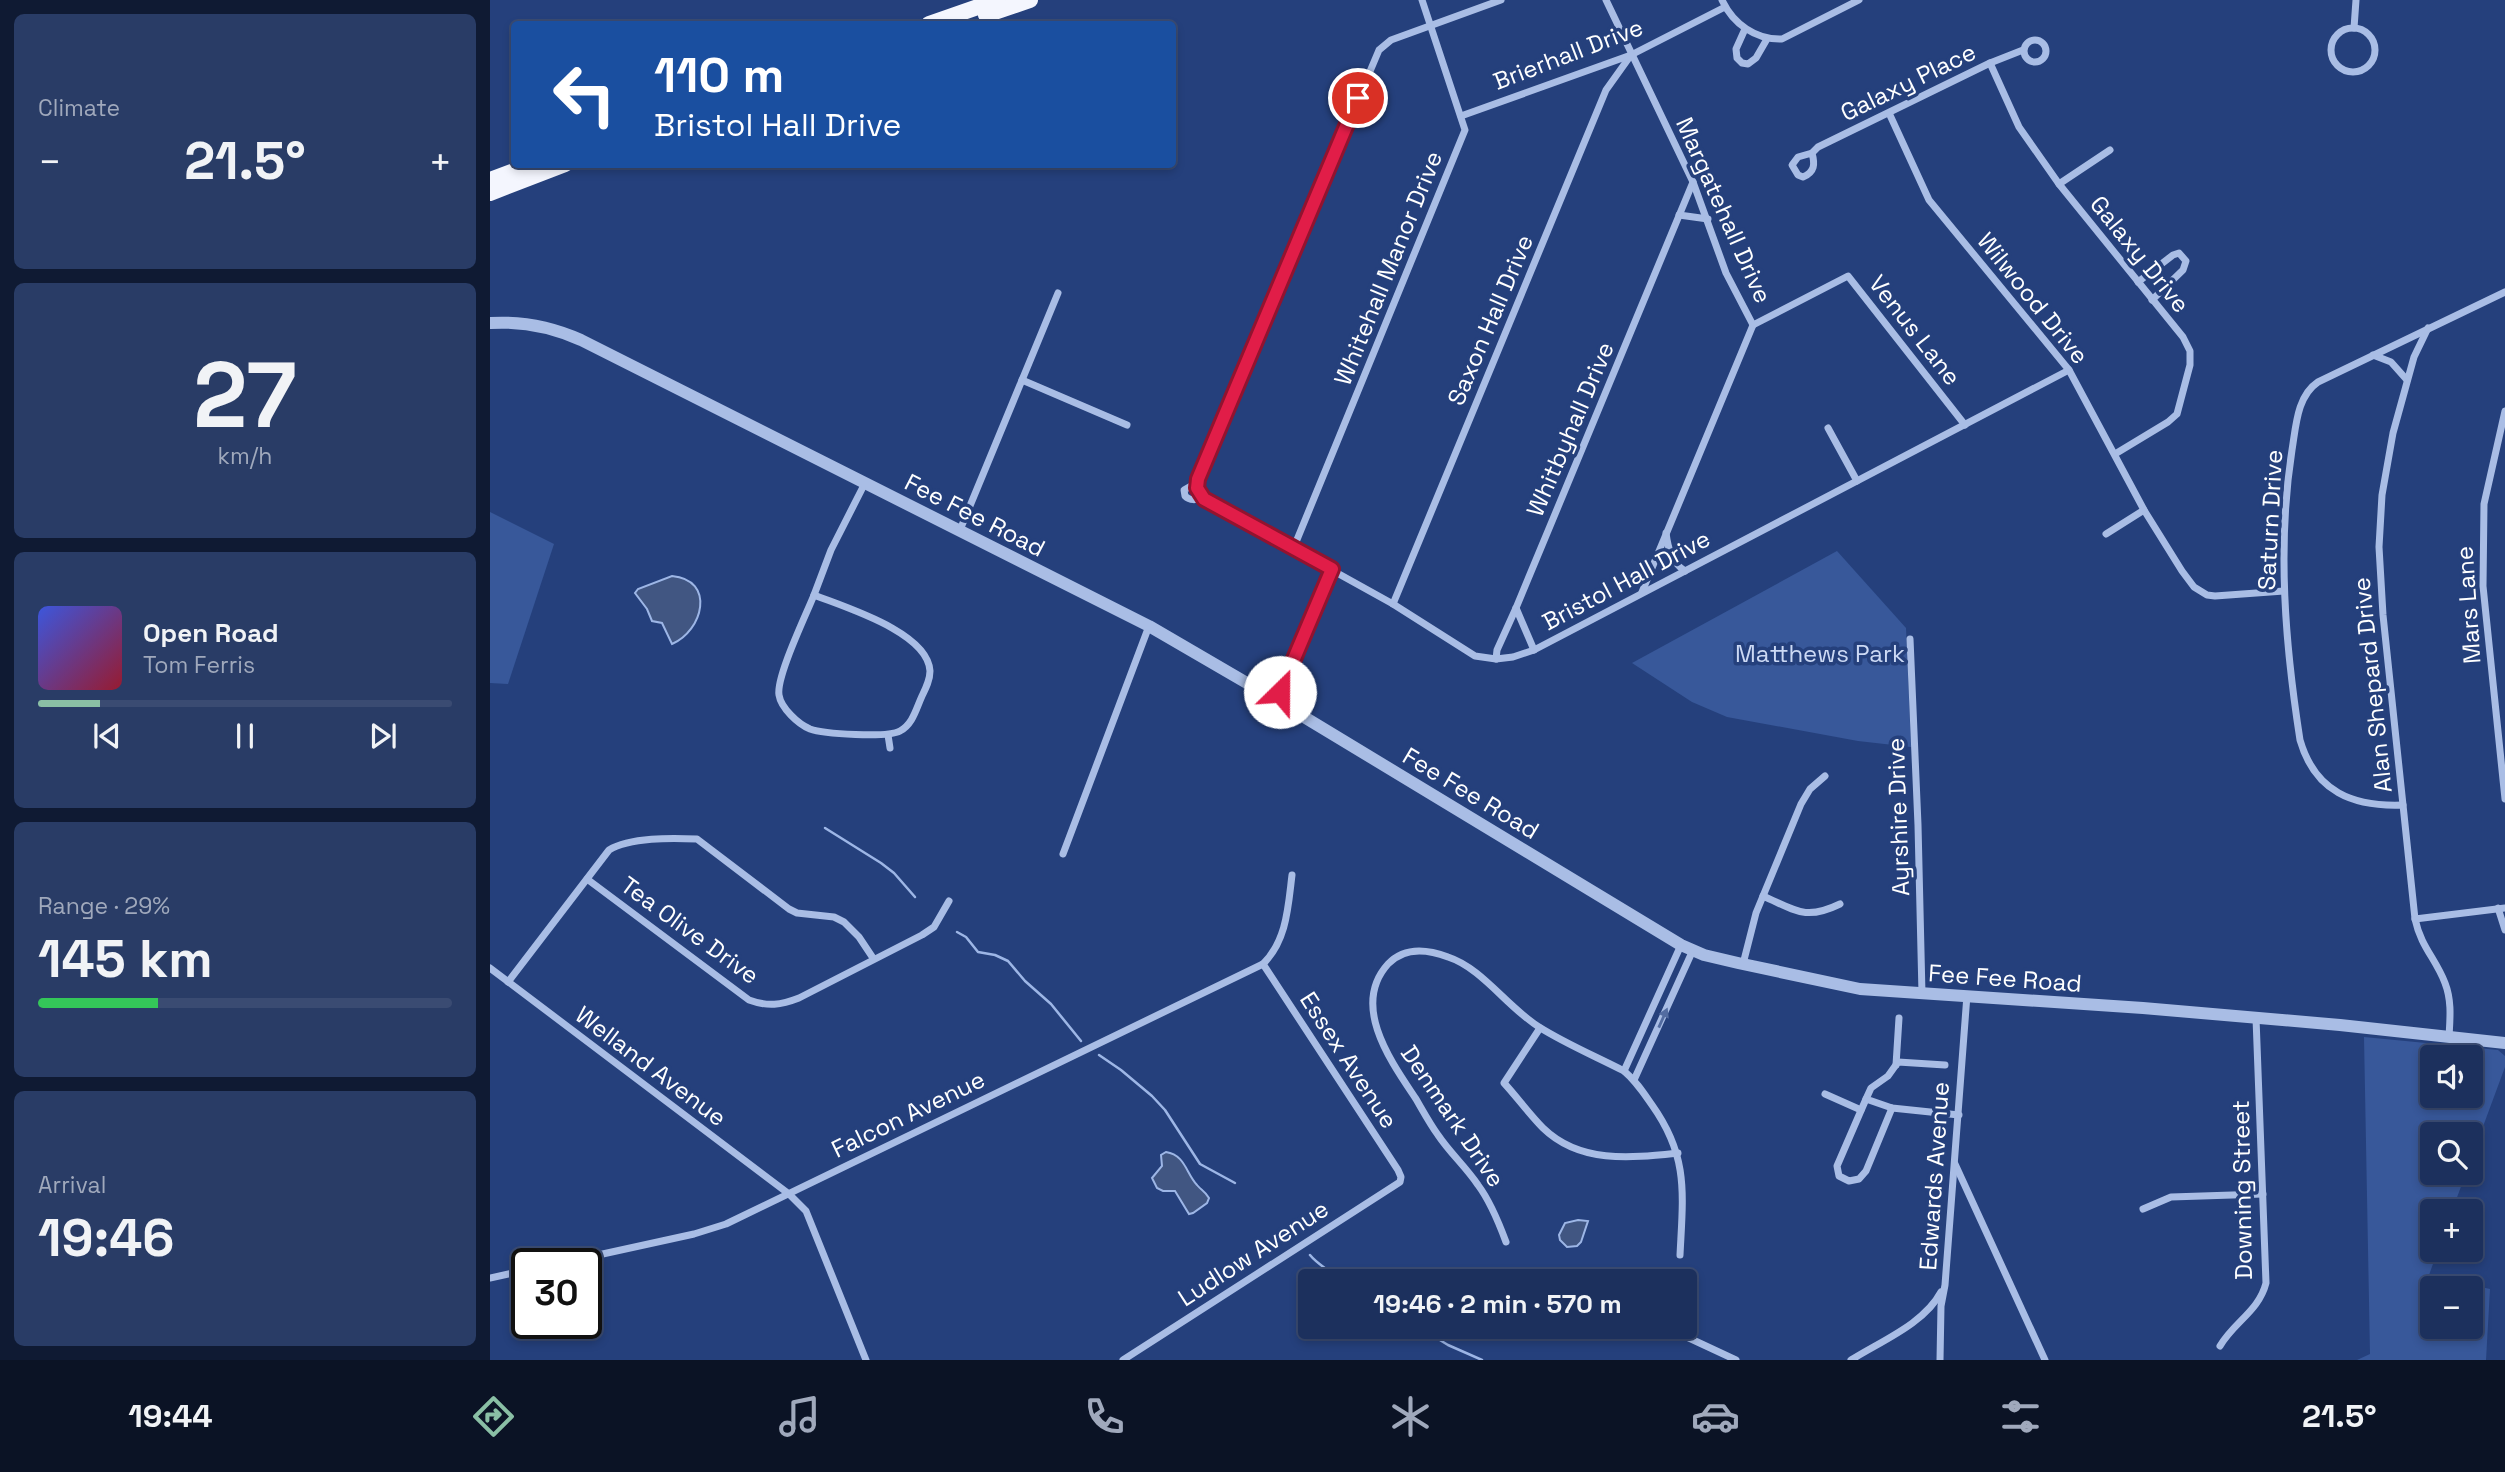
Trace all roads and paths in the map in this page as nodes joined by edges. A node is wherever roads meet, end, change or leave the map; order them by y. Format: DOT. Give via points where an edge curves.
graph roads {
  1 [pos="998,0"];
  2 [pos="1030,0"];
  3 [pos="1423,0"];
  4 [pos="1501,0"];
  5 [pos="1606,0"];
  6 [pos="1859,0"];
  7 [pos="2356,0"];
  8 [pos="1849,2"];
  9 [pos="1723,3"];
  10 [pos="938,21"];
  11 [pos="970,21"];
  12 [pos="1430,26"];
  13 [pos="2354,28"];
  14 [pos="1745,29"];
  15 [pos="1767,38"];
  16 [pos="2023,50"];
  17 [pos="1631,55"];
  18 [pos="1990,63"];
  19 [pos="1889,113"];
  20 [pos="1461,116"];
  21 [pos="2110,150"];
  22 [pos="1812,153"];
  23 [pos="522,168"];
  24 [pos="555,168"];
  25 [pos="490,180"];
  26 [pos="1693,182"];
  27 [pos="2059,184"];
  28 [pos="490,193"];
  29 [pos="1679,215"];
  30 [pos="1708,219"];
  31 [pos="2138,282"];
  32 [pos="2505,292"];
  33 [pos="1058,293"];
  34 [pos="2152,300"];
  35 [pos="490,323"];
  36 [pos="1754,324"];
  37 [pos="2428,328"];
  38 [pos="2373,355"];
  39 [pos="2069,370"];
  40 [pos="1022,380"];
  41 [pos="2407,380"];
  42 [pos="2505,411"];
  43 [pos="1128,425"];
  44 [pos="1965,425"];
  45 [pos="1828,428"];
  46 [pos="2115,454"];
  47 [pos="1857,481"];
  48 [pos="865,483"];
  49 [pos="1197,485"];
  50 [pos="1203,498"];
  51 [pos="2144,510"];
  52 [pos="960,530"];
  53 [pos="1666,532"];
  54 [pos="2106,534"];
  55 [pos="1294,547"];
  56 [pos="1332,569"];
  57 [pos="1685,571"];
  58 [pos="2284,592"];
  59 [pos="1641,593"];
  60 [pos="814,595"];
  61 [pos="1393,604"];
  62 [pos="1516,608"];
  63 [pos="1149,626"];
  64 [pos="1910,639"];
  65 [pos="1534,650"];
  66 [pos="1496,659"];
  67 [pos="1276,700"];
  68 [pos="888,736"];
  69 [pos="890,748"];
  70 [pos="1825,776"];
  71 [pos="2505,799"];
  72 [pos="2403,805"];
  73 [pos="1063,854"];
  74 [pos="1292,875"];
  75 [pos="587,878"];
  76 [pos="1763,896"];
  77 [pos="949,901"];
  78 [pos="1840,904"];
  79 [pos="2501,908"];
  80 [pos="2415,919"];
  81 [pos="2505,930"];
  82 [pos="1687,948"];
  83 [pos="873,958"];
  84 [pos="1263,964"];
  85 [pos="1743,964"];
  86 [pos="490,968"];
  87 [pos="508,982"];
  88 [pos="1922,993"];
  89 [pos="1967,995"];
  90 [pos="1899,1018"];
  91 [pos="2256,1018"];
  92 [pos="1540,1028"];
  93 [pos="2449,1037"];
  94 [pos="2505,1043"];
  95 [pos="1896,1065"];
  96 [pos="1945,1065"];
  97 [pos="1625,1071"];
  98 [pos="1634,1080"];
  99 [pos="1825,1094"];
  100 [pos="1866,1099"];
  101 [pos="1892,1108"];
  102 [pos="1861,1110"];
  103 [pos="1959,1115"];
  104 [pos="1678,1153"];
  105 [pos="1955,1163"];
  106 [pos="1401,1177"];
  107 [pos="789,1194"];
  108 [pos="2263,1194"];
  109 [pos="2143,1209"];
  110 [pos="1506,1242"];
  111 [pos="602,1254"];
  112 [pos="1680,1255"];
  113 [pos="511,1273"];
  114 [pos="490,1278"];
  115 [pos="1945,1285"];
  116 [pos="1691,1339"];
  117 [pos="2220,1346"];
  118 [pos="866,1360"];
  119 [pos="1123,1360"];
  120 [pos="1736,1360"];
  121 [pos="1851,1360"];
  122 [pos="1940,1360"];
  123 [pos="2045,1360"];
  1 -- 10 [label="highway"];
  2 -- 11 [label="highway"];
  3 -- 12 [label="street, Whitehall Manor Drive"];
  4 -- 12 [label="street"];
  5 -- 17 [label="street, Margatehall Drive"];
  6 -- 8 [label="street"];
  7 -- 13 [label="street"];
  8 -- 15 [label="street" via="1782,39"];
  9 -- 14 [label="street"];
  9 -- 17 [label="street, Brierhall Drive"];
  12 -- 20 [label="street, Whitehall Manor Drive"];
  12 -- 49 [label="street" via="1391,40 1379,50"];
  13 -- 13 [label="street" via="2372,38 2375,51 2371,64 2352,72 2337,66 2331,53 2334,38"];
  14 -- 15 [label="street"];
  14 -- 15 [label="street" via="1736,50 1742,63 1756,58"];
  16 -- 18 [label="street, Galaxy Place"];
  17 -- 20 [label="street, Brierhall Drive"];
  17 -- 26 [label="street, Margatehall Drive"];
  17 -- 61 [label="street, Saxon Hall Drive" via="1606,90"];
  18 -- 19 [label="street, Galaxy Place"];
  18 -- 27 [label="street, Galaxy Drive" via="2019,127"];
  19 -- 22 [label="street, Galaxy Place"];
  19 -- 39 [label="street, Wilwood Drive" via="1929,200"];
  20 -- 55 [label="street, Whitehall Manor Drive" via="1463,138"];
  21 -- 27 [label="street"];
  23 -- 25 [label="highway"];
  24 -- 28 [label="highway"];
  26 -- 29 [label="street, Whitbyhall Drive"];
  26 -- 30 [label="street, Margatehall Drive"];
  27 -- 31 [label="street, Galaxy Drive"];
  29 -- 30 [label="street"];
  29 -- 62 [label="street, Whitbyhall Drive"];
  30 -- 36 [label="street, Margatehall Drive" via="1726,273"];
  31 -- 34 [label="street, Galaxy Drive"];
  31 -- 34 [label="street" via="2174,255 2183,257 2183,270"];
  32 -- 37 [label="street, Saturn Drive"];
  33 -- 40 [label="street"];
  34 -- 46 [label="street, Galaxy Drive" via="2190,351 2182,402 2168,422"];
  35 -- 48 [label="street, Fee Fee Road" via="521,323 566,334"];
  36 -- 44 [label="street, Venus Lane" via="1848,276"];
  36 -- 53 [label="street, Margatehall Drive"];
  37 -- 38 [label="street, Saturn Drive"];
  37 -- 41 [label="street, Alan Shepard Drive"];
  38 -- 41 [label="street" via="2390,362"];
  38 -- 58 [label="street, Saturn Drive" via="2318,382 2302,399 2286,494"];
  39 -- 44 [label="street, Bristol Hall Drive"];
  39 -- 46 [label="street, Wilwood Drive"];
  40 -- 43 [label="street"];
  40 -- 52 [label="street"];
  41 -- 72 [label="street, Alan Shepard Drive" via="2387,462 2379,547"];
  42 -- 71 [label="street, Mars Lane" via="2487,487 2483,532 2483,586"];
  44 -- 47 [label="street, Bristol Hall Drive"];
  45 -- 47 [label="street"];
  46 -- 51 [label="street, Wilwood Drive"];
  47 -- 57 [label="street, Bristol Hall Drive"];
  48 -- 52 [label="street, Fee Fee Road"];
  48 -- 60 [label="street"];
  49 -- 50 [label="street"];
  49 -- 50 [label="street" via="1188,486 1185,496"];
  50 -- 55 [label="street"];
  51 -- 54 [label="street"];
  51 -- 58 [label="street, Wilwood Drive" via="2200,591 2215,596"];
  52 -- 63 [label="street, Fee Fee Road"];
  53 -- 57 [label="street" via="1671,555"];
  53 -- 59 [label="street, Margatehall Drive"];
  55 -- 56 [label="street"];
  56 -- 61 [label="street"];
  56 -- 67 [label="street"];
  57 -- 59 [label="street, Bristol Hall Drive"];
  58 -- 72 [label="street, Saturn Drive" via="2298,725 2306,758 2343,797 2370,805"];
  59 -- 65 [label="street, Bristol Hall Drive"];
  60 -- 68 [label="street" via="888,625 926,657 928,682 910,723"];
  60 -- 68 [label="street" via="779,683 780,701 811,729"];
  61 -- 66 [label="street" via="1475,656"];
  62 -- 65 [label="street"];
  62 -- 66 [label="street, Whitbyhall Drive"];
  63 -- 67 [label="street, Fee Fee Road"];
  63 -- 73 [label="street"];
  64 -- 88 [label="street, Ayrshire Drive"];
  65 -- 66 [label="street, Bristol Hall Drive"];
  67 -- 82 [label="street, Fee Fee Road"];
  68 -- 69 [label="street"];
  70 -- 76 [label="street" via="1805,794"];
  72 -- 80 [label="street, Alan Shepard Drive"];
  74 -- 84 [label="street" via="1284,929 1272,956"];
  75 -- 83 [label="street, Tea Olive Drive" via="750,1000 765,1005 799,998"];
  75 -- 83 [label="street" via="620,843 697,839 789,909 844,922"];
  75 -- 87 [label="street"];
  76 -- 78 [label="street" via="1808,914"];
  76 -- 85 [label="street"];
  77 -- 83 [label="street, Tea Olive Drive" via="934,928"];
  79 -- 80 [label="street"];
  79 -- 81 [label="street"];
  80 -- 93 [label="street, Alan Shepard Drive" via="2422,943 2448,992"];
  82 -- 85 [label="street, Fee Fee Road"];
  82 -- 97 [label="street"];
  98 -- 82 [label="street, one-way"];
  84 -- 106 [label="street, Essex Avenue"];
  84 -- 107 [label="street, Falcon Avenue"];
  85 -- 88 [label="street, Fee Fee Road" via="1850,988"];
  86 -- 87 [label="street, Welland Avenue"];
  87 -- 107 [label="street, Welland Avenue"];
  88 -- 89 [label="street, Fee Fee Road"];
  89 -- 91 [label="street, Fee Fee Road"];
  89 -- 103 [label="street, Edwards Avenue"];
  90 -- 95 [label="street"];
  91 -- 93 [label="street, Fee Fee Road"];
  91 -- 108 [label="street, Downing Street"];
  92 -- 97 [label="street"];
  92 -- 104 [label="street" via="1504,1083 1544,1129 1562,1142 1610,1158"];
  92 -- 110 [label="street, Denmark Drive" via="1476,972 1448,957 1411,951 1395,958 1384,970 1375,995 1378,1034 1387,1055 1438,1136 1480,1187"];
  93 -- 94 [label="street, Fee Fee Road"];
  95 -- 96 [label="street"];
  95 -- 100 [label="street" via="1871,1088"];
  97 -- 98 [label="street"];
  98 -- 104 [label="street" via="1670,1132"];
  99 -- 102 [label="street"];
  100 -- 101 [label="street"];
  100 -- 102 [label="street"];
  101 -- 102 [label="street" via="1866,1171 1859,1180 1849,1181 1839,1176 1837,1166"];
  101 -- 103 [label="street"];
  103 -- 105 [label="street, Edwards Avenue"];
  104 -- 112 [label="street"];
  105 -- 115 [label="street, Edwards Avenue"];
  105 -- 123 [label="street"];
  106 -- 119 [label="street, Ludlow Avenue" via="1400,1182"];
  107 -- 111 [label="street, Falcon Avenue" via="702,1232"];
  107 -- 118 [label="street, Welland Avenue" via="806,1211"];
  108 -- 109 [label="street" via="2171,1197"];
  108 -- 117 [label="street, Downing Street" via="2264,1289 2255,1307"];
  113 -- 114 [label="street"];
  115 -- 121 [label="street" via="1937,1301 1918,1318"];
  115 -- 122 [label="street, Edwards Avenue"];
  116 -- 120 [label="street"];
}
